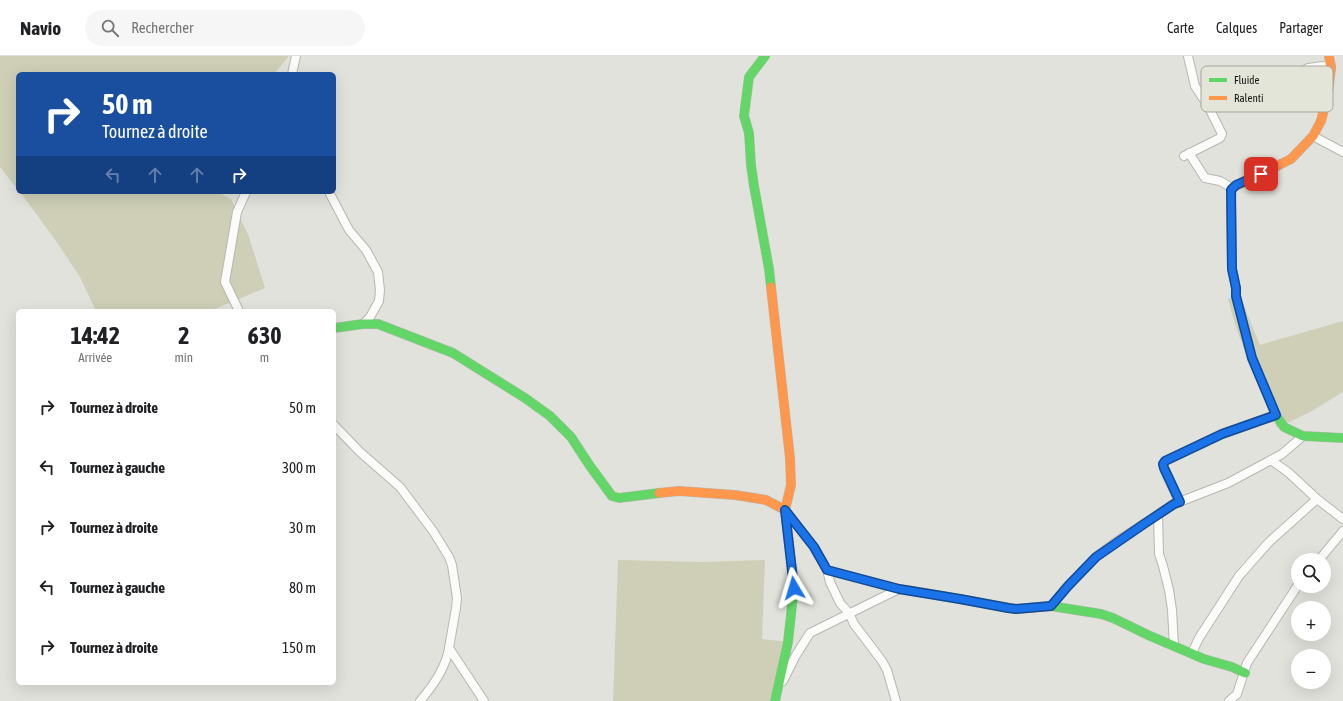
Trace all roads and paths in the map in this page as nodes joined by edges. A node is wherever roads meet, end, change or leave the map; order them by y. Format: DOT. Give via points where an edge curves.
graph roads {
  1 [pos="296,56"];
  2 [pos="765,56"];
  3 [pos="1188,56"];
  4 [pos="1330,60"];
  5 [pos="1314,66"];
  6 [pos="293,72"];
  7 [pos="1201,95"];
  8 [pos="1211,112"];
  9 [pos="1323,112"];
  10 [pos="1313,136"];
  11 [pos="1343,152"];
  12 [pos="1232,188"];
  13 [pos="245,194"];
  14 [pos="330,194"];
  15 [pos="238,309"];
  16 [pos="363,324"];
  17 [pos="336,328"];
  18 [pos="1276,415"];
  19 [pos="336,427"];
  20 [pos="1303,436"];
  21 [pos="1343,438"];
  22 [pos="1272,460"];
  23 [pos="1317,499"];
  24 [pos="1180,502"];
  25 [pos="785,510"];
  26 [pos="1158,515"];
  27 [pos="1343,519"];
  28 [pos="1343,531"];
  29 [pos="1325,553"];
  30 [pos="827,570"];
  31 [pos="899,589"];
  32 [pos="1293,593"];
  33 [pos="1051,606"];
  34 [pos="849,614"];
  35 [pos="1174,646"];
  36 [pos="450,648"];
  37 [pos="1192,653"];
  38 [pos="1245,673"];
  39 [pos="776,698"];
  40 [pos="420,701"];
  41 [pos="484,701"];
  42 [pos="896,701"];
  43 [pos="1229,701"];
  1 -- 6 [label="street"];
  2 -- 25 [label="street" via="749,77 744,116 749,133 753,179 770,269 788,433 790,485"];
  3 -- 7 [label="street" via="1195,86"];
  4 -- 5 [label="street"];
  8 -- 12 [label="street" via="1222,134 1220,138 1186,155 1205,178 1220,181"];
  9 -- 10 [label="street"];
  10 -- 11 [label="street"];
  10 -- 12 [label="street" via="1291,159"];
  12 -- 18 [label="street" via="1232,269 1236,296 1252,358"];
  13 -- 15 [label="street" via="237,212 225,282"];
  14 -- 16 [label="street" via="348,230 366,250 378,272 379,301"];
  16 -- 17 [label="street"];
  16 -- 25 [label="street" via="378,324 453,353 525,398 550,416 571,437 612,496 619,498 679,491 735,495 764,500"];
  18 -- 20 [label="street" via="1284,428"];
  18 -- 24 [label="street" via="1222,434 1165,461 1164,468"];
  19 -- 36 [label="street" via="400,487 449,557 457,598"];
  20 -- 21 [label="street"];
  20 -- 22 [label="street"];
  22 -- 23 [label="street"];
  22 -- 24 [label="street" via="1228,483"];
  23 -- 27 [label="street"];
  23 -- 37 [label="street" via="1269,542 1239,576"];
  24 -- 26 [label="street"];
  25 -- 30 [label="street" via="814,547"];
  25 -- 39 [label="street" via="794,588 788,642"];
  26 -- 33 [label="street" via="1096,557"];
  26 -- 35 [label="street" via="1159,554 1169,590"];
  28 -- 29 [label="street"];
  30 -- 31 [label="street"];
  30 -- 34 [label="street" via="840,603"];
  31 -- 33 [label="street" via="1016,609"];
  31 -- 34 [label="street"];
  32 -- 38 [label="street" via="1247,663"];
  33 -- 35 [label="street" via="1101,614"];
  34 -- 39 [label="street" via="810,633"];
  34 -- 42 [label="street" via="887,670"];
  35 -- 37 [label="street"];
  36 -- 40 [label="street" via="447,659"];
  36 -- 41 [label="street"];
  37 -- 38 [label="street"];
  38 -- 43 [label="street" via="1237,694"];
}
